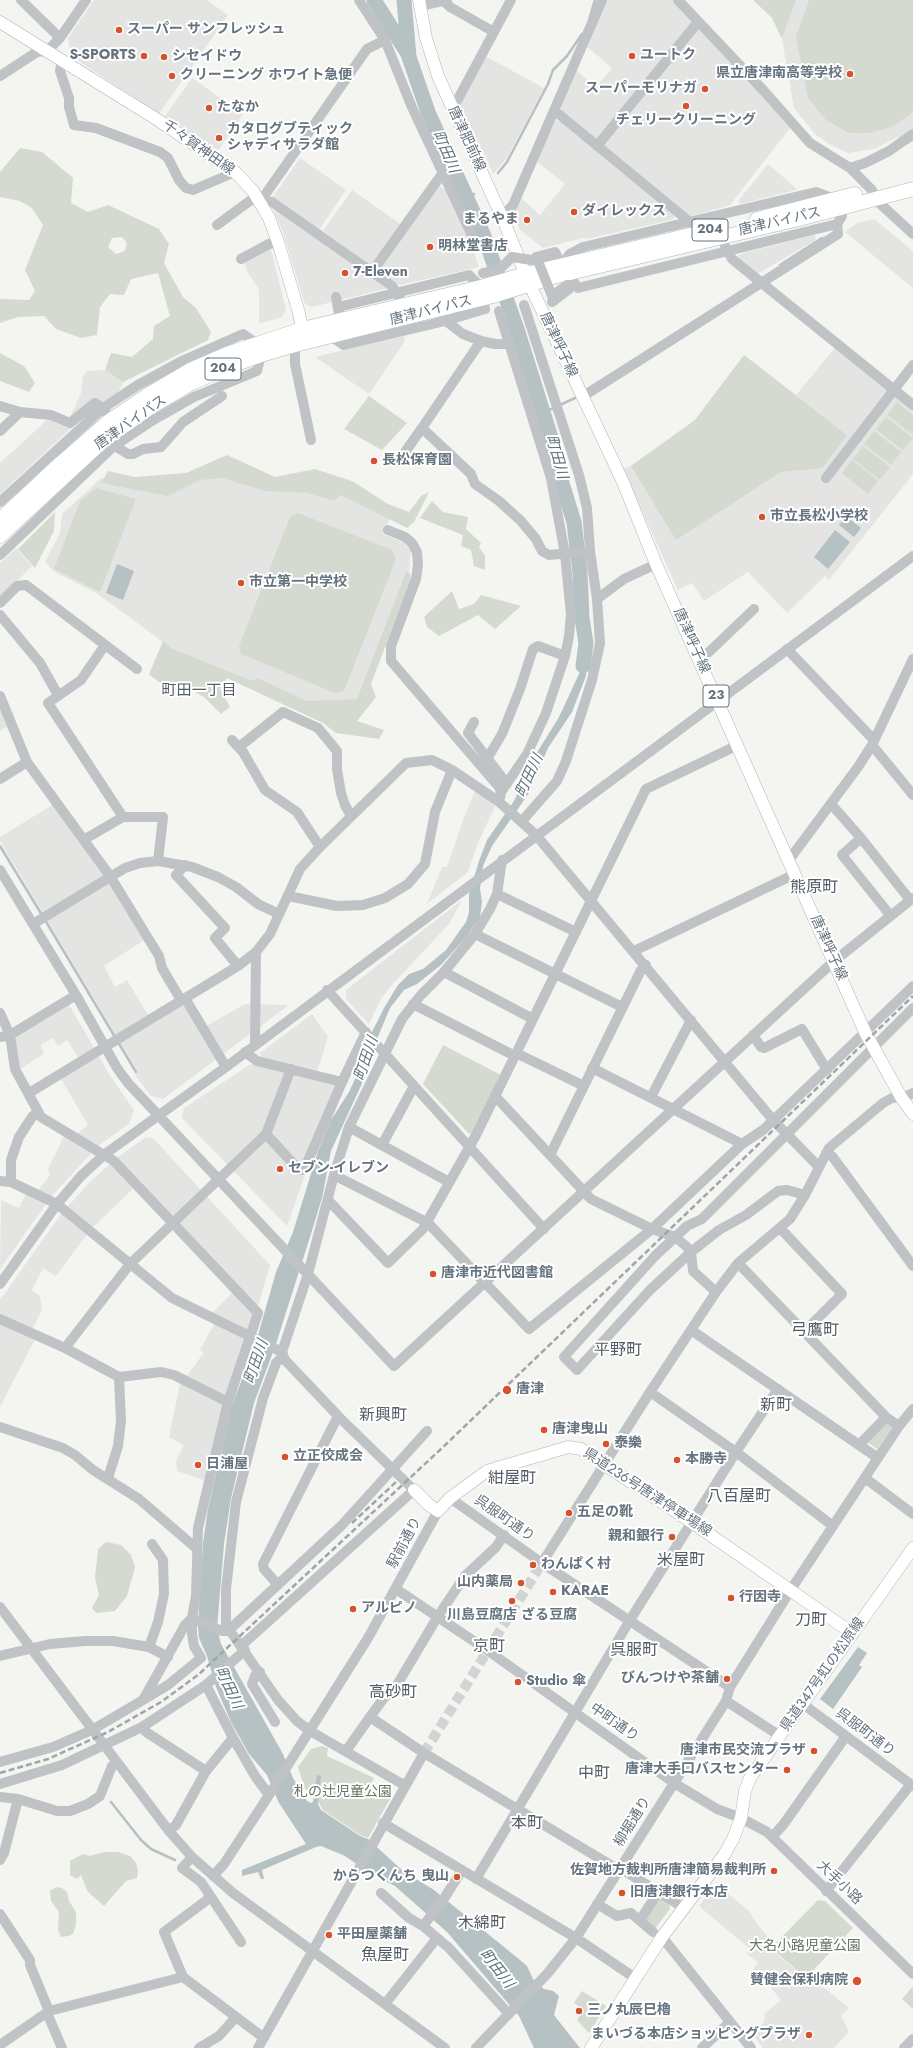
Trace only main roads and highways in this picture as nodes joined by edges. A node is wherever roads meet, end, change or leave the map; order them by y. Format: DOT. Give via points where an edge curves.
graph roads {
  1 [pos="419,3"];
  2 [pos="0,22"];
  3 [pos="913,179"];
  4 [pos="913,189"];
  5 [pos="873,194"];
  6 [pos="837,204"];
  7 [pos="565,269"];
  8 [pos="528,279"];
  9 [pos="486,288"];
  10 [pos="302,329"];
  11 [pos="295,345"];
  12 [pos="259,349"];
  13 [pos="0,520"];
  14 [pos="0,536"];
  15 [pos="913,1114"];
  16 [pos="414,1490"];
  17 [pos="913,1548"];
  18 [pos="852,1633"];
  19 [pos="591,2048"];
  1 -- 8 [label="main road, 唐津肥前線" via="426,38 438,76"];
  2 -- 10 [label="main road, 千々賀神田線" via="158,120 235,172 253,191 269,218"];
  3 -- 5 [label="highway, 唐津バイパス / 204"];
  4 -- 5 [label="highway, 唐津バイパス / 204"];
  5 -- 6 [label="highway, 唐津バイパス / 204"];
  6 -- 7 [label="highway, 唐津バイパス / 204" via="702,232"];
  6 -- 7 [label="highway, 唐津バイパス / 204" via="633,259"];
  7 -- 8 [label="highway, 唐津バイパス / 204"];
  8 -- 9 [label="highway, 唐津バイパス / 204"];
  8 -- 15 [label="main road, 唐津呼子線 / 23" via="622,482 656,564 865,1032"];
  9 -- 10 [label="highway, 唐津バイパス / 204" via="401,299 339,314"];
  9 -- 11 [label="highway, 唐津バイパス / 204" via="434,310"];
  10 -- 11 [label="main road"];
  10 -- 12 [label="highway, 唐津バイパス / 204"];
  11 -- 12 [label="highway, 唐津バイパス / 204"];
  12 -- 13 [label="highway, 唐津バイパス / 204" via="190,370 149,394 106,414 54,469"];
  12 -- 14 [label="highway, 唐津バイパス / 204" via="151,407"];
  16 -- 18 [label="main road, 県道236号唐津停車場線" via="438,1511 450,1498 487,1471 568,1447 580,1449"];
  17 -- 18 [label="main road, 県道347号虹の松原線"];
  18 -- 19 [label="main road, 県道347号虹の松原線" via="750,1778 745,1791 741,1818 724,1855 684,1908 658,1935 635,1978"];
}
